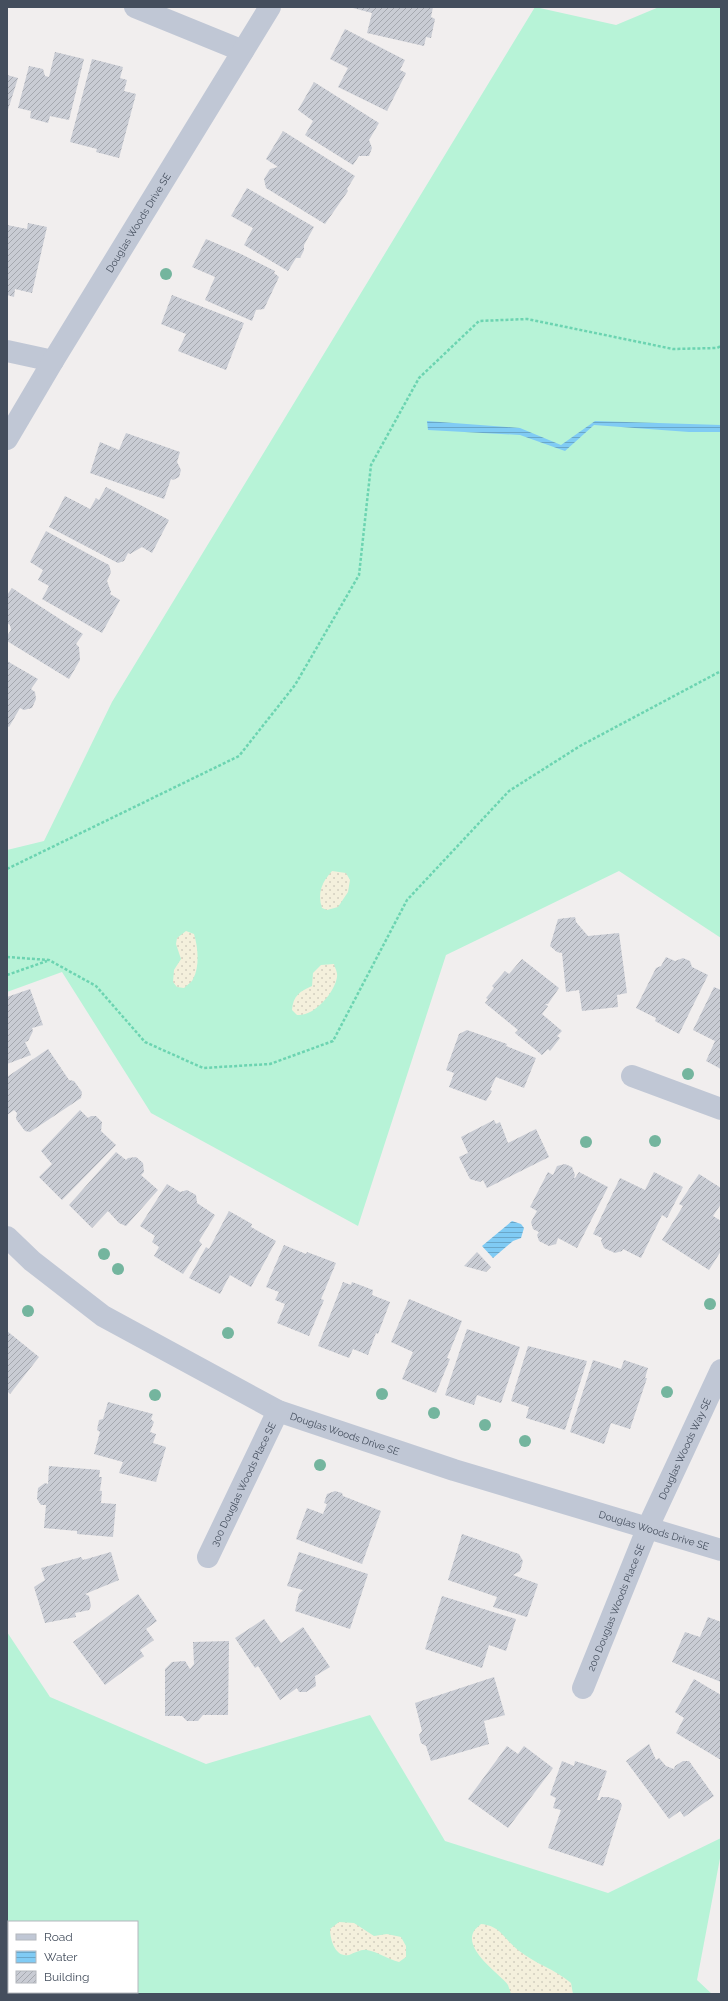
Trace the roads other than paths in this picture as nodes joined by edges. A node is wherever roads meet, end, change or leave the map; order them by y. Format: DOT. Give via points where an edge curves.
graph roads {
  1 [pos="135,7"];
  2 [pos="270,7"];
  3 [pos="243,51"];
  4 [pos="7,351"];
  5 [pos="53,361"];
  6 [pos="7,439"];
  7 [pos="632,1076"];
  8 [pos="721,1109"];
  9 [pos="7,1237"];
  10 [pos="721,1370"];
  11 [pos="278,1410"];
  12 [pos="648,1527"];
  13 [pos="721,1550"];
  14 [pos="208,1557"];
  15 [pos="583,1688"];
  1 -- 3 [label="street"];
  2 -- 3 [label="street, Douglas Woods Drive SE"];
  3 -- 5 [label="street, Douglas Woods Drive SE"];
  4 -- 5 [label="street"];
  5 -- 6 [label="street, Douglas Woods Drive SE"];
  7 -- 8 [label="street"];
  9 -- 11 [label="street, Douglas Woods Drive SE" via="32,1261 103,1316"];
  10 -- 12 [label="street, Douglas Woods Way SE"];
  11 -- 12 [label="street, Douglas Woods Drive SE" via="454,1470"];
  11 -- 14 [label="street, 300 Douglas Woods Place SE"];
  12 -- 13 [label="street, Douglas Woods Drive SE"];
  12 -- 15 [label="street, 200 Douglas Woods Place SE"];
}
